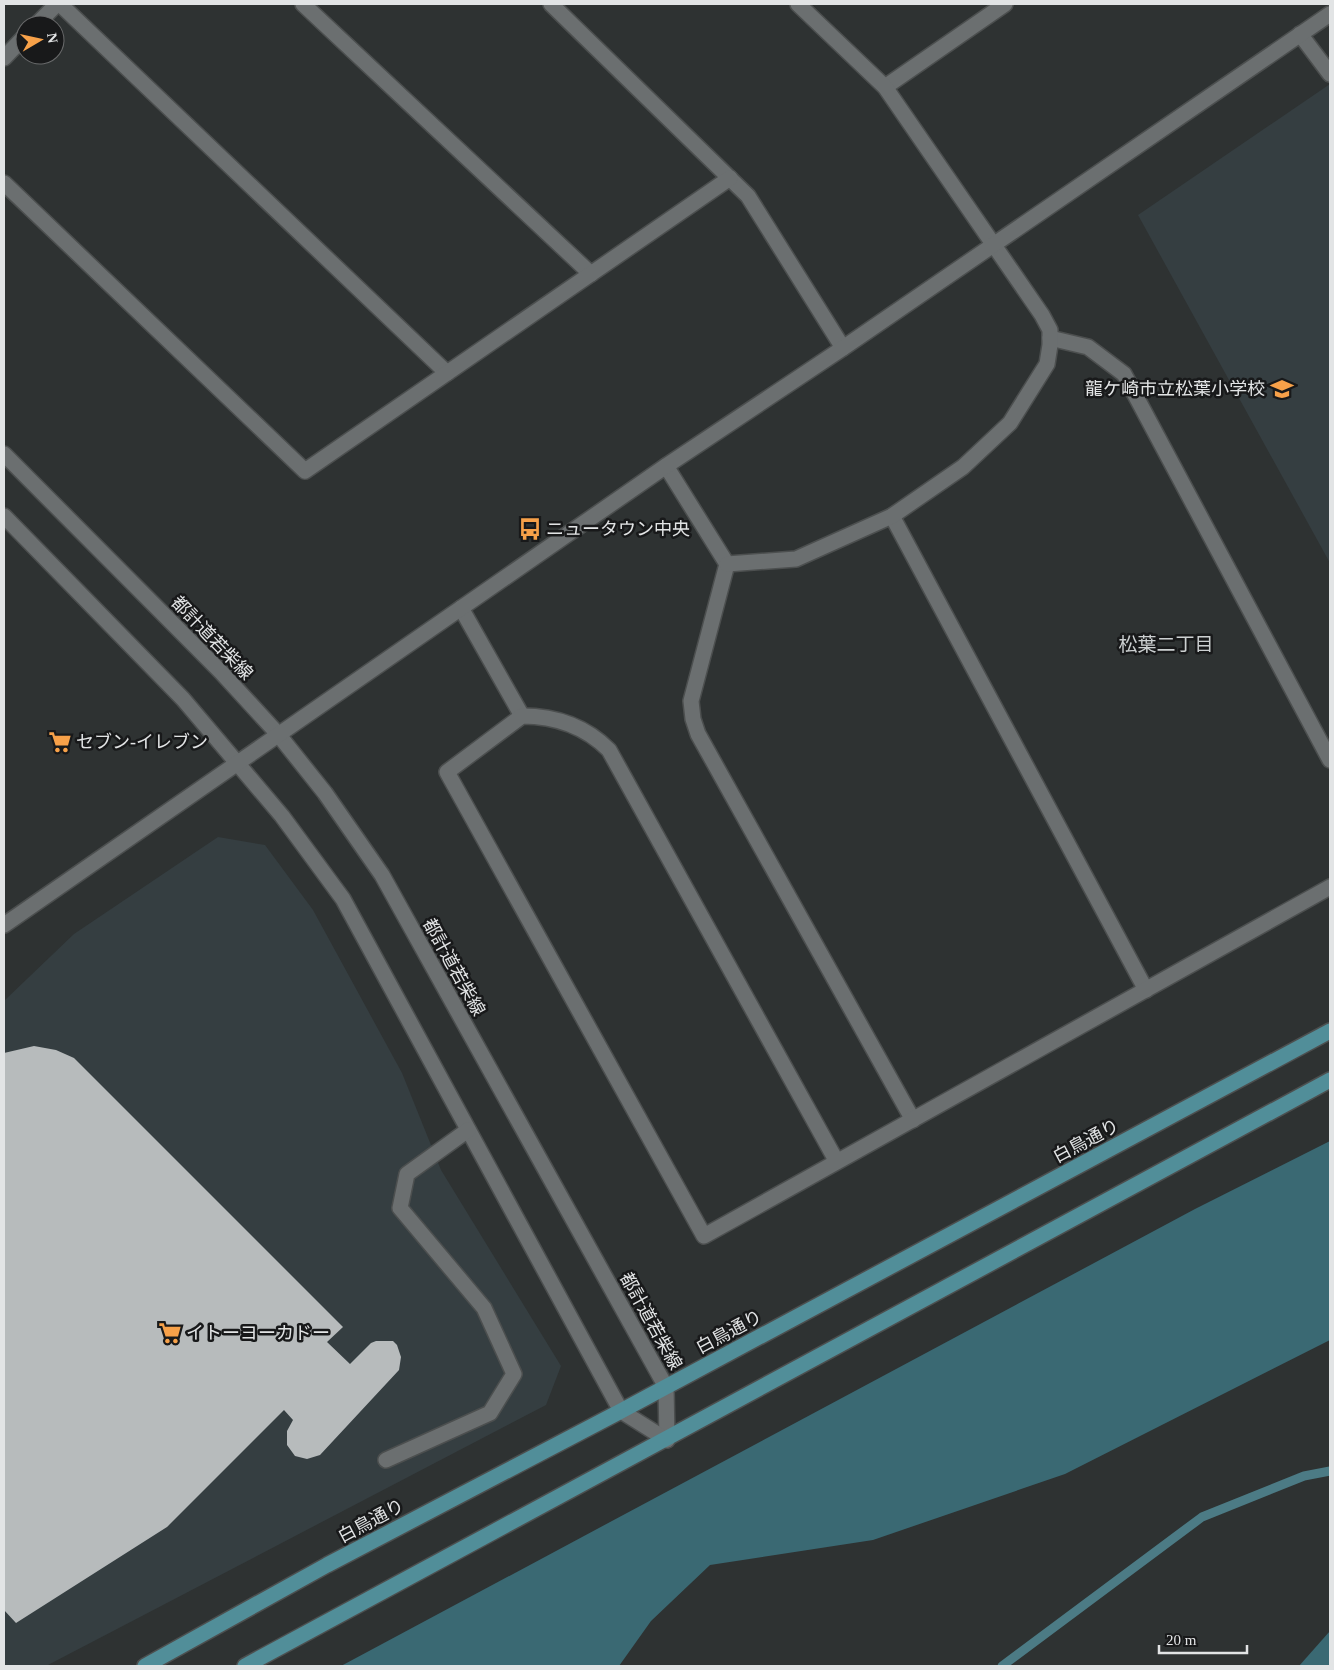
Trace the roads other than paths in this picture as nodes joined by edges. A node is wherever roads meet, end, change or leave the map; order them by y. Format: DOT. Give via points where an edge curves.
graph roads {
  1 [pos="58,4"];
  2 [pos="303,4"];
  3 [pos="551,4"];
  4 [pos="798,4"];
  5 [pos="1005,4"];
  6 [pos="1330,14"];
  7 [pos="46,15"];
  8 [pos="1300,34"];
  9 [pos="15,46"];
  10 [pos="4,58"];
  11 [pos="1330,74"];
  12 [pos="885,87"];
  13 [pos="730,178"];
  14 [pos="4,183"];
  15 [pos="994,246"];
  16 [pos="590,274"];
  17 [pos="1050,338"];
  18 [pos="843,348"];
  19 [pos="447,373"];
  20 [pos="4,454"];
  21 [pos="666,466"];
  22 [pos="4,516"];
  23 [pos="892,516"];
  24 [pos="727,564"];
  25 [pos="461,608"];
  26 [pos="522,716"];
  27 [pos="278,734"];
  28 [pos="1330,760"];
  29 [pos="237,763"];
  30 [pos="1330,887"];
  31 [pos="4,925"];
  32 [pos="1146,990"];
  33 [pos="1330,1031"];
  34 [pos="1330,1080"];
  35 [pos="913,1120"];
  36 [pos="468,1130"];
  37 [pos="837,1162"];
  38 [pos="666,1387"];
  39 [pos="621,1411"];
  40 [pos="667,1440"];
  41 [pos="386,1460"];
  42 [pos="145,1666"];
  43 [pos="245,1666"];
  1 -- 7 [label="street"];
  1 -- 19 [label="street"];
  2 -- 16 [label="street"];
  3 -- 13 [label="street"];
  4 -- 12 [label="street"];
  5 -- 12 [label="street"];
  6 -- 8 [label="street"];
  8 -- 11 [label="street"];
  8 -- 15 [label="street"];
  9 -- 10 [label="street"];
  12 -- 15 [label="street"];
  13 -- 16 [label="street"];
  13 -- 18 [label="street" via="748,196"];
  14 -- 19 [label="street" via="305,471"];
  15 -- 17 [label="street" via="1042,315 1050,330"];
  15 -- 18 [label="street"];
  16 -- 19 [label="street"];
  17 -- 23 [label="street" via="1047,364 1010,423 963,467"];
  17 -- 28 [label="street" via="1088,347 1124,374"];
  18 -- 21 [label="street"];
  20 -- 27 [label="street, 都計道若柴線" via="221,672"];
  21 -- 24 [label="street"];
  21 -- 25 [label="street"];
  22 -- 29 [label="street" via="182,699"];
  23 -- 24 [label="street" via="796,559"];
  23 -- 32 [label="street"];
  24 -- 35 [label="street" via="692,701 698,734"];
  25 -- 26 [label="street"];
  25 -- 27 [label="street"];
  26 -- 37 [label="street" via="570,724 593,735 608,750"];
  26 -- 37 [label="street" via="447,772 704,1236"];
  27 -- 29 [label="street"];
  27 -- 38 [label="street, 都計道若柴線" via="325,793 382,875"];
  29 -- 31 [label="street"];
  29 -- 36 [label="street" via="282,816 342,899"];
  30 -- 32 [label="street"];
  32 -- 35 [label="street"];
  33 -- 38 [label="main road, 白鳥通り"];
  34 -- 40 [label="main road"];
  35 -- 37 [label="street"];
  36 -- 39 [label="street"];
  36 -- 41 [label="street" via="407,1174 400,1208 484,1308 514,1374 490,1413"];
  38 -- 39 [label="main road, 白鳥通り"];
  38 -- 40 [label="street, 都計道若柴線"];
  39 -- 40 [label="street"];
  39 -- 42 [label="main road, 白鳥通り"];
  40 -- 43 [label="main road"];
}
